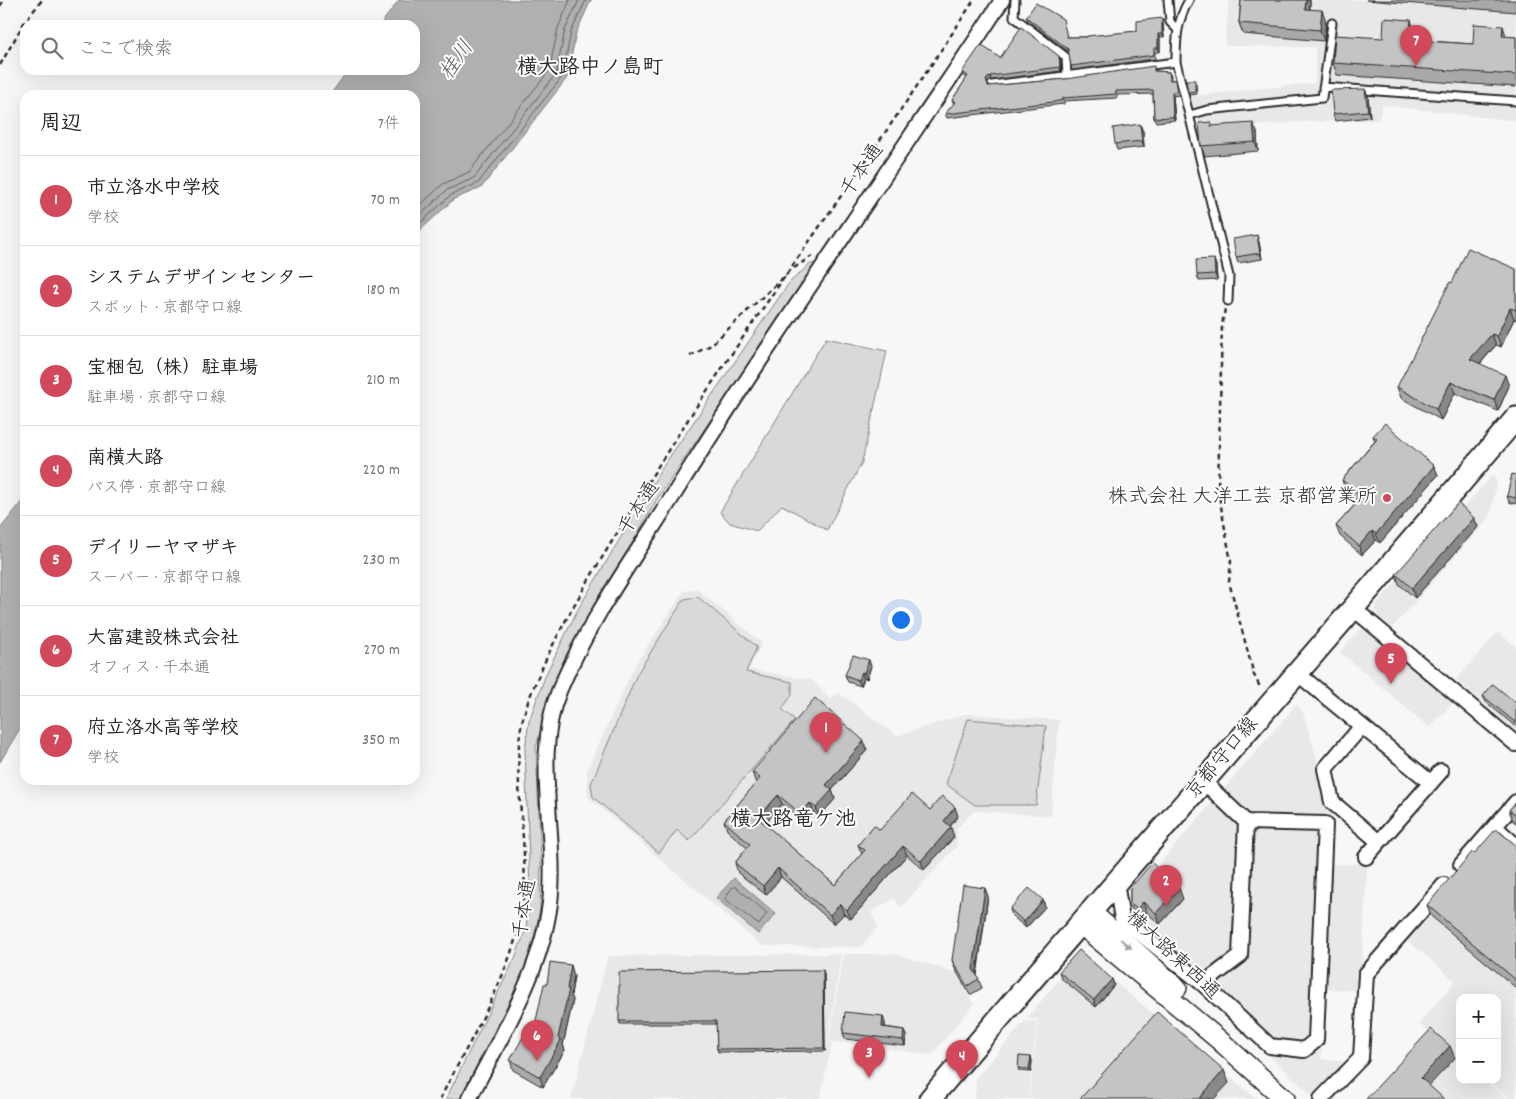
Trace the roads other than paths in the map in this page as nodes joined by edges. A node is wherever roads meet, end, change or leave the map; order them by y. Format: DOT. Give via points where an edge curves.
graph roads {
  1 [pos="1002,0"];
  2 [pos="1015,0"];
  3 [pos="1168,0"];
  4 [pos="1189,0"];
  5 [pos="1332,23"];
  6 [pos="1177,29"];
  7 [pos="1176,62"];
  8 [pos="1067,76"];
  9 [pos="992,85"];
  10 [pos="1323,86"];
  11 [pos="1516,101"];
  12 [pos="1190,115"];
  13 [pos="1228,301"];
  14 [pos="1516,418"];
  15 [pos="1354,609"];
  16 [pos="1297,673"];
  17 [pos="1362,726"];
  18 [pos="1516,744"];
  19 [pos="1441,771"];
  20 [pos="1204,782"];
  21 [pos="1430,782"];
  22 [pos="1516,802"];
  23 [pos="1246,822"];
  24 [pos="1497,824"];
  25 [pos="1516,841"];
  26 [pos="1379,842"];
  27 [pos="1366,857"];
  28 [pos="1116,883"];
  29 [pos="1085,917"];
  30 [pos="1203,984"];
  31 [pos="470,1099"];
  32 [pos="930,1099"];
  33 [pos="1285,1099"];
  34 [pos="1321,1099"];
  1 -- 31 [label="street, 千本通" via="744,383 606,601 572,664 558,694 549,734 548,814 552,867 543,942 528,981"];
  2 -- 8 [label="lane" via="1014,17 1066,57"];
  3 -- 6 [label="lane" via="1170,22"];
  4 -- 6 [label="lane"];
  5 -- 10 [label="lane"];
  6 -- 7 [label="lane"];
  7 -- 8 [label="lane"];
  7 -- 12 [label="lane"];
  8 -- 9 [label="lane"];
  10 -- 11 [label="lane"];
  10 -- 12 [label="lane" via="1322,98 1207,110"];
  12 -- 13 [label="lane" via="1229,276"];
  14 -- 15 [label="main road, 京都守口線"];
  15 -- 16 [label="main road, 京都守口線"];
  15 -- 18 [label="street"];
  16 -- 17 [label="street"];
  16 -- 20 [label="main road, 京都守口線"];
  17 -- 21 [label="street"];
  17 -- 26 [label="street" via="1325,769 1332,802"];
  19 -- 21 [label="street"];
  20 -- 23 [label="street"];
  20 -- 28 [label="main road, 京都守口線"];
  21 -- 26 [label="street"];
  22 -- 24 [label="street"];
  23 -- 30 [label="street" via="1240,956"];
  23 -- 30 [label="street" via="1325,824 1316,1040 1304,1050 1270,1046"];
  24 -- 25 [label="lane"];
  24 -- 34 [label="street" via="1366,974 1361,1058"];
  26 -- 27 [label="street"];
  28 -- 29 [label="main road, 京都守口線"];
  28 -- 30 [label="street" via="1122,919"];
  29 -- 32 [label="main road, 京都守口線"];
  29 -- 33 [label="street, 横大路東西通" via="1201,1008 1218,1039"];
}
